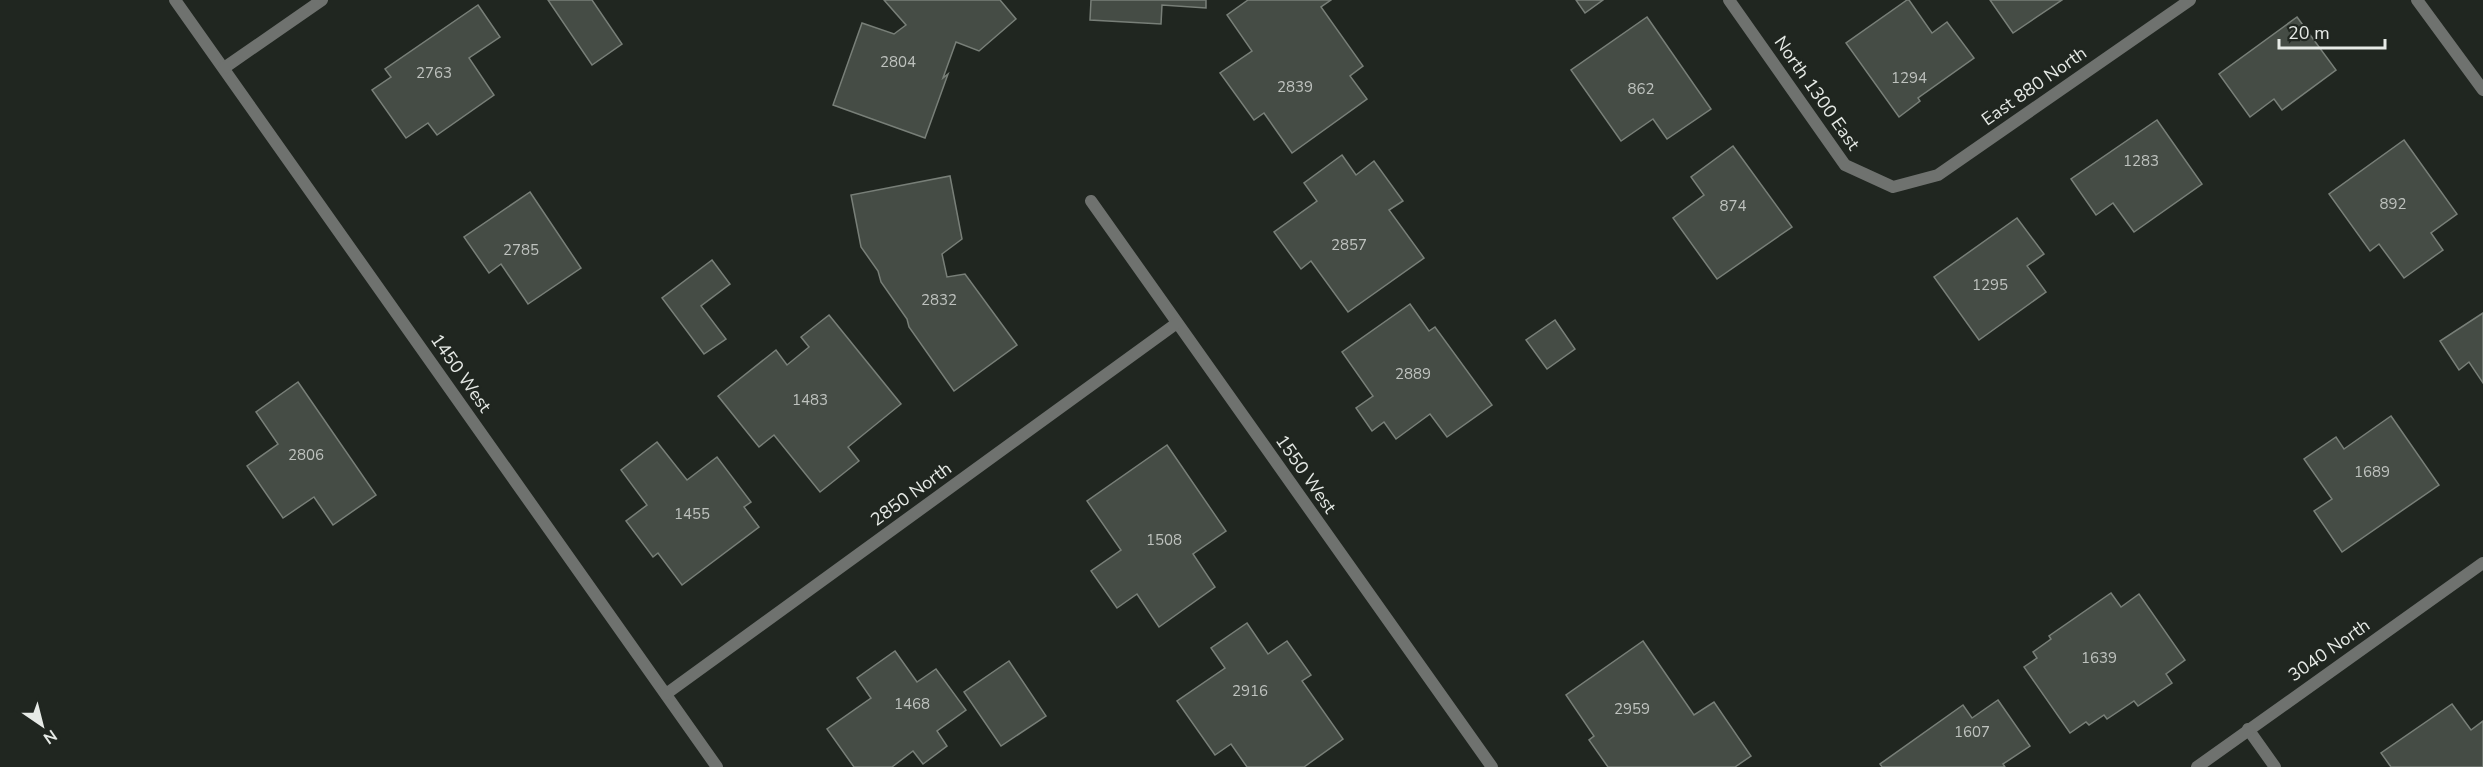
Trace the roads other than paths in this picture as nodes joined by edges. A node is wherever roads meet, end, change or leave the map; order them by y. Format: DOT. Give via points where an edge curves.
graph roads {
  1 [pos="176,0"];
  2 [pos="322,0"];
  3 [pos="1728,0"];
  4 [pos="2190,0"];
  5 [pos="2416,0"];
  6 [pos="224,68"];
  7 [pos="2483,90"];
  8 [pos="1893,186"];
  9 [pos="1091,201"];
  10 [pos="1177,323"];
  11 [pos="2483,563"];
  12 [pos="666,694"];
  13 [pos="2248,729"];
  14 [pos="717,767"];
  15 [pos="1492,767"];
  16 [pos="2197,767"];
  17 [pos="2276,767"];
  1 -- 6 [label="street, 1450 West"];
  2 -- 6 [label="street"];
  3 -- 8 [label="street, North 1300 East" via="1845,165"];
  4 -- 8 [label="street, East 880 North" via="1938,176"];
  5 -- 7 [label="street"];
  6 -- 12 [label="street, 1450 West"];
  9 -- 10 [label="street, 1550 West"];
  10 -- 12 [label="street, 2850 North"];
  10 -- 15 [label="street, 1550 West"];
  11 -- 13 [label="street, 3040 North"];
  12 -- 14 [label="street, 1450 West"];
  13 -- 16 [label="street, 3040 North"];
  13 -- 17 [label="street"];
}
